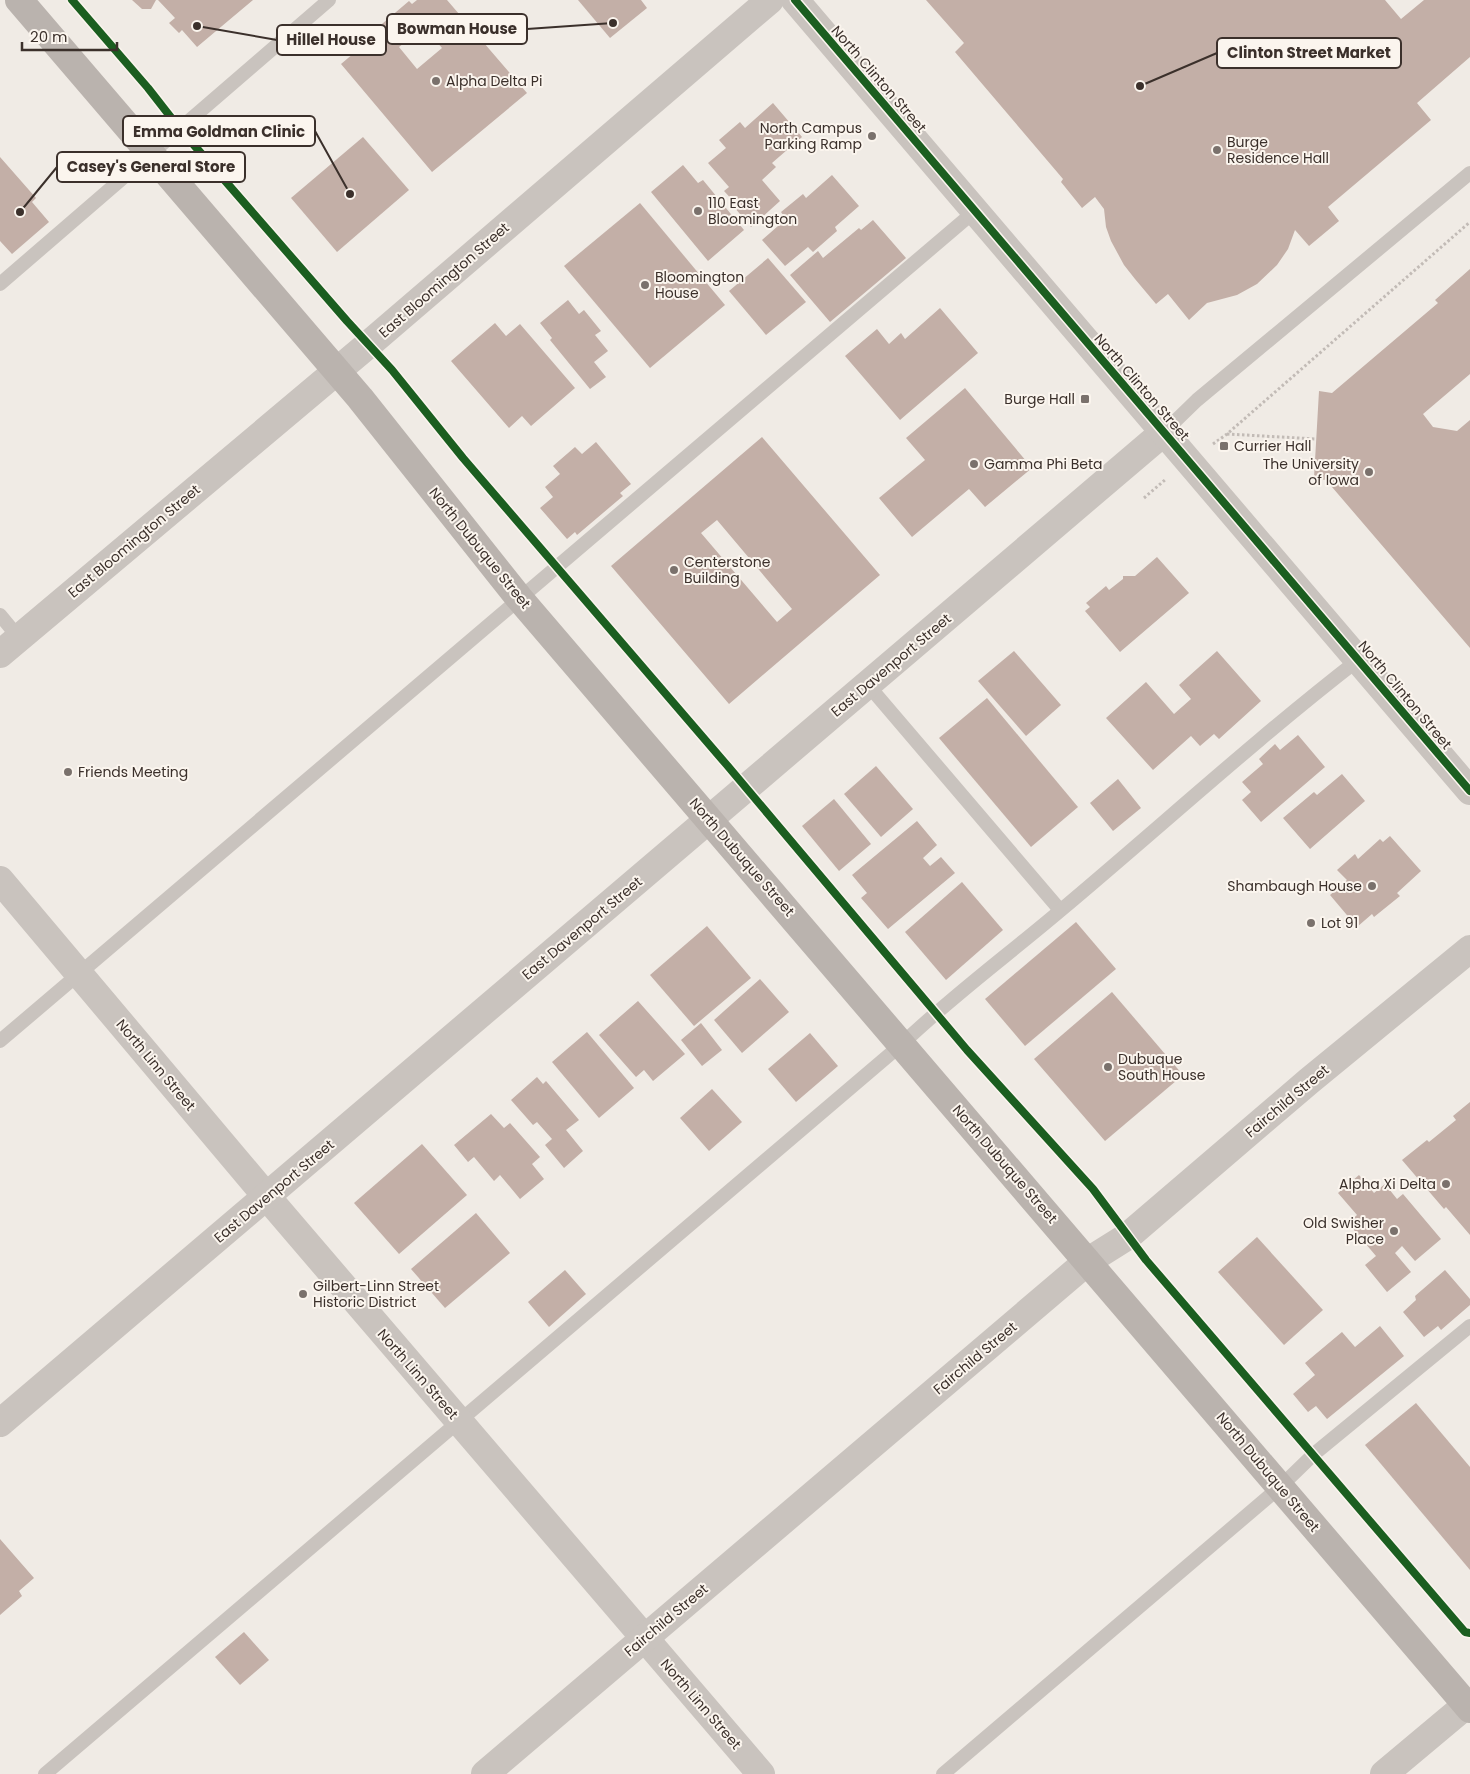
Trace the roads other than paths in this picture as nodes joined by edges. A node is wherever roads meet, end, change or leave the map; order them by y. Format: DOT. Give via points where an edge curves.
graph roads {
  1 [pos="19,0"];
  2 [pos="329,0"];
  3 [pos="770,0"];
  4 [pos="794,0"];
  5 [pos="151,153"];
  6 [pos="1470,172"];
  7 [pos="975,211"];
  8 [pos="0,284"];
  9 [pos="336,370"];
  10 [pos="1164,432"];
  11 [pos="519,598"];
  12 [pos="0,615"];
  13 [pos="9,646"];
  14 [pos="1358,660"];
  15 [pos="868,685"];
  16 [pos="1470,791"];
  17 [pos="710,820"];
  18 [pos="0,880"];
  19 [pos="1060,910"];
  20 [pos="1470,949"];
  21 [pos="79,974"];
  22 [pos="0,1041"];
  23 [pos="902,1044"];
  24 [pos="267,1197"];
  25 [pos="1088,1261"];
  26 [pos="1470,1326"];
  27 [pos="459,1422"];
  28 [pos="0,1423"];
  29 [pos="1280,1487"];
  30 [pos="645,1639"];
  31 [pos="1469,1705"];
  32 [pos="45,1774"];
  33 [pos="485,1774"];
  34 [pos="761,1774"];
  35 [pos="943,1774"];
  36 [pos="1384,1774"];
  1 -- 5 [label="main road, North Dubuque Street"];
  2 -- 5 [label="lane"];
  3 -- 9 [label="street, East Bloomington Street"];
  4 -- 7 [label="street, North Clinton Street"];
  5 -- 8 [label="lane"];
  5 -- 9 [label="main road, North Dubuque Street"];
  6 -- 10 [label="lane" via="1197,400"];
  7 -- 10 [label="street, North Clinton Street"];
  7 -- 11 [label="lane"];
  9 -- 11 [label="main road, North Dubuque Street"];
  9 -- 13 [label="street, East Bloomington Street"];
  10 -- 14 [label="street, North Clinton Street"];
  10 -- 15 [label="street, East Davenport Street"];
  11 -- 17 [label="main road, North Dubuque Street"];
  11 -- 21 [label="lane"];
  12 -- 13 [label="lane"];
  14 -- 16 [label="street, North Clinton Street"];
  14 -- 19 [label="lane"];
  15 -- 17 [label="street, East Davenport Street"];
  15 -- 19 [label="lane"];
  17 -- 23 [label="main road, North Dubuque Street"];
  17 -- 24 [label="street, East Davenport Street"];
  18 -- 21 [label="street, North Linn Street"];
  19 -- 23 [label="lane" via="935,1012"];
  20 -- 25 [label="street, Fairchild Street" via="1128,1236"];
  21 -- 22 [label="lane"];
  21 -- 24 [label="street, North Linn Street"];
  23 -- 25 [label="main road, North Dubuque Street"];
  23 -- 27 [label="lane"];
  24 -- 27 [label="street, North Linn Street"];
  24 -- 28 [label="street, East Davenport Street"];
  25 -- 29 [label="main road, North Dubuque Street"];
  25 -- 30 [label="street, Fairchild Street"];
  26 -- 29 [label="lane" via="1314,1454"];
  27 -- 30 [label="street, North Linn Street"];
  27 -- 32 [label="lane"];
  29 -- 31 [label="main road, North Dubuque Street"];
  29 -- 35 [label="lane"];
  30 -- 33 [label="street, Fairchild Street"];
  30 -- 34 [label="street, North Linn Street"];
  31 -- 36 [label="street"];
}
